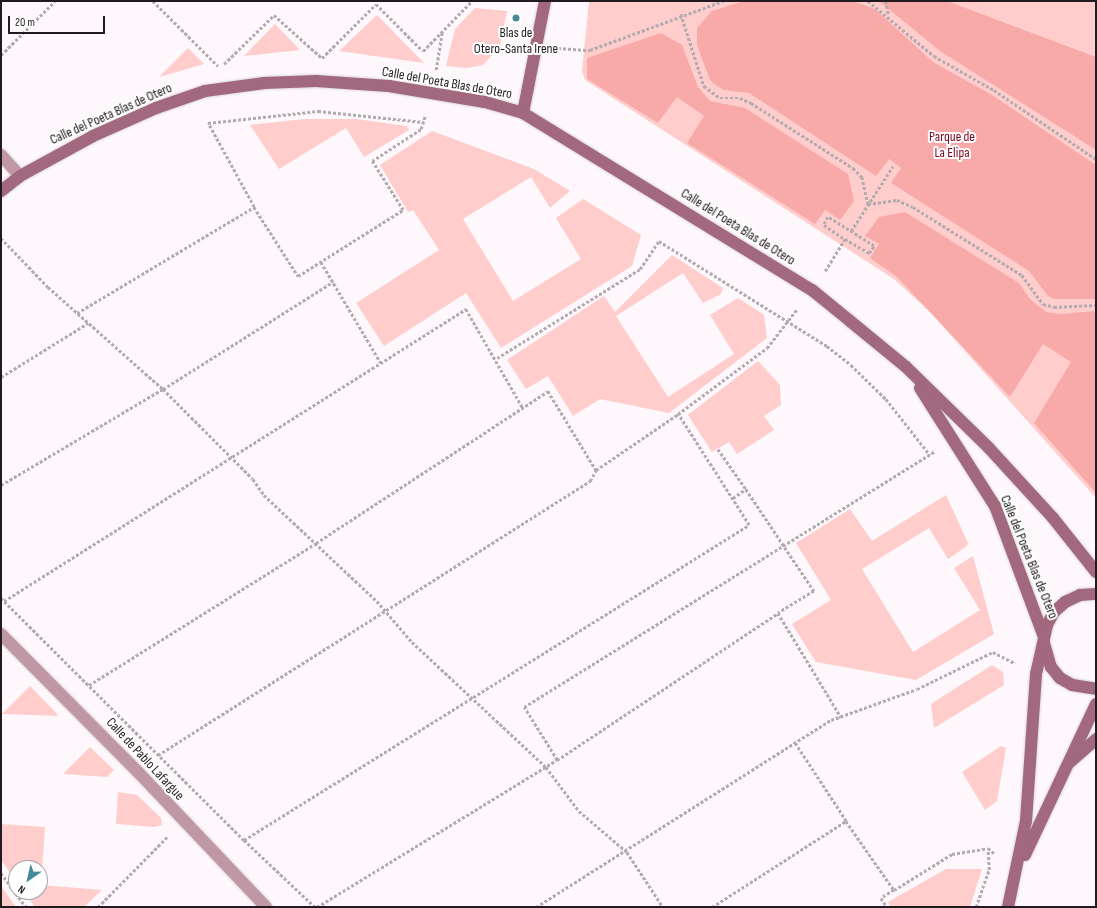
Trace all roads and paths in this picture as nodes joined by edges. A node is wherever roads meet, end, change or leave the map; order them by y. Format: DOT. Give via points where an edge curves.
graph roads {
  1 [pos="56,1"];
  2 [pos="153,1"];
  3 [pos="472,1"];
  4 [pos="545,1"];
  5 [pos="723,1"];
  6 [pos="868,1"];
  7 [pos="886,1"];
  8 [pos="682,14"];
  9 [pos="889,16"];
  10 [pos="442,31"];
  11 [pos="536,47"];
  12 [pos="1,55"];
  13 [pos="432,94"];
  14 [pos="524,113"];
  15 [pos="423,122"];
  16 [pos="1,155"];
  17 [pos="1096,159"];
  18 [pos="893,166"];
  19 [pos="20,176"];
  20 [pos="1,191"];
  21 [pos="868,204"];
  22 [pos="254,207"];
  23 [pos="851,231"];
  24 [pos="1,238"];
  25 [pos="846,239"];
  26 [pos="835,255"];
  27 [pos="321,262"];
  28 [pos="333,282"];
  29 [pos="812,290"];
  30 [pos="1096,305"];
  31 [pos="77,313"];
  32 [pos="88,322"];
  33 [pos="788,322"];
  34 [pos="497,358"];
  35 [pos="381,363"];
  36 [pos="906,367"];
  37 [pos="1,377"];
  38 [pos="163,389"];
  39 [pos="523,408"];
  40 [pos="678,414"];
  41 [pos="954,439"];
  42 [pos="718,449"];
  43 [pos="930,455"];
  44 [pos="232,458"];
  45 [pos="596,470"];
  46 [pos="1,485"];
  47 [pos="746,489"];
  48 [pos="732,498"];
  49 [pos="316,543"];
  50 [pos="785,544"];
  51 [pos="1096,572"];
  52 [pos="1096,594"];
  53 [pos="1,598"];
  54 [pos="4,601"];
  55 [pos="386,611"];
  56 [pos="778,613"];
  57 [pos="1,634"];
  58 [pos="1044,638"];
  59 [pos="1036,674"];
  60 [pos="89,685"];
  61 [pos="1096,689"];
  62 [pos="473,698"];
  63 [pos="1096,704"];
  64 [pos="841,717"];
  65 [pos="1096,739"];
  66 [pos="795,743"];
  67 [pos="158,755"];
  68 [pos="557,760"];
  69 [pos="546,766"];
  70 [pos="1062,770"];
  71 [pos="183,821"];
  72 [pos="846,821"];
  73 [pos="244,840"];
  74 [pos="988,848"];
  75 [pos="627,852"];
  76 [pos="1018,871"];
  77 [pos="1,874"];
  78 [pos="894,890"];
  79 [pos="26,907"];
  80 [pos="98,907"];
  81 [pos="266,907"];
  82 [pos="316,907"];
  83 [pos="536,907"];
  84 [pos="664,907"];
  85 [pos="712,907"];
  86 [pos="887,907"];
  87 [pos="976,907"];
  88 [pos="1008,907"];
  1 -- 12 [label="path"];
  2 -- 10 [label="path" via="220,68 274,16 322,58 376,4 423,51"];
  3 -- 10 [label="path"];
  4 -- 11 [label="street"];
  5 -- 8 [label="path"];
  6 -- 9 [label="path"];
  7 -- 9 [label="path"];
  8 -- 11 [label="path" via="590,50"];
  8 -- 21 [label="path" via="704,86 720,98 740,98 751,103 854,168 862,176"];
  9 -- 17 [label="path" via="934,56 994,90"];
  10 -- 13 [label="path"];
  11 -- 14 [label="street"];
  13 -- 14 [label="street, Calle del Poeta Blas de Otero" via="485,102"];
  13 -- 15 [label="path"];
  13 -- 19 [label="street, Calle del Poeta Blas de Otero" via="389,86 316,82 264,83 205,91 156,108 114,127"];
  14 -- 29 [label="street, Calle del Poeta Blas de Otero"];
  15 -- 22 [label="path" via="318,111 208,123"];
  15 -- 27 [label="path" via="421,129 372,161 403,210"];
  16 -- 19 [label="street"];
  18 -- 21 [label="path"];
  19 -- 20 [label="street, Calle del Poeta Blas de Otero"];
  21 -- 23 [label="path"];
  21 -- 30 [label="path" via="898,200 913,207 1022,275 1043,304 1054,307"];
  22 -- 27 [label="path" via="298,276"];
  22 -- 31 [label="path"];
  23 -- 25 [label="path" via="828,217 824,225"];
  23 -- 25 [label="path" via="874,246 869,253"];
  24 -- 31 [label="path"];
  25 -- 26 [label="path"];
  27 -- 28 [label="path"];
  28 -- 35 [label="path"];
  28 -- 38 [label="path"];
  29 -- 33 [label="path"];
  29 -- 36 [label="street, Calle del Poeta Blas de Otero"];
  31 -- 32 [label="path"];
  32 -- 37 [label="path"];
  32 -- 38 [label="path"];
  33 -- 34 [label="path" via="659,241 640,269"];
  33 -- 40 [label="path" via="767,348"];
  33 -- 43 [label="path" via="851,365 886,399"];
  34 -- 35 [label="path" via="466,309"];
  34 -- 39 [label="path"];
  35 -- 44 [label="path"];
  36 -- 41 [label="street, Calle del Poeta Blas de Otero"];
  36 -- 51 [label="street, Calle del Poeta Blas de Otero" via="994,453 1053,518"];
  38 -- 44 [label="path"];
  38 -- 46 [label="path"];
  39 -- 45 [label="path" via="548,391"];
  39 -- 49 [label="path"];
  40 -- 45 [label="path"];
  40 -- 48 [label="path"];
  41 -- 43 [label="path"];
  41 -- 58 [label="street, Calle del Poeta Blas de Otero" via="995,506"];
  42 -- 47 [label="path"];
  43 -- 50 [label="path"];
  44 -- 49 [label="path" via="264,495"];
  44 -- 54 [label="path"];
  45 -- 55 [label="path" via="590,481"];
  47 -- 48 [label="path"];
  47 -- 50 [label="path"];
  48 -- 62 [label="path" via="749,525"];
  49 -- 55 [label="path"];
  49 -- 60 [label="path"];
  50 -- 56 [label="path" via="814,591"];
  50 -- 68 [label="path" via="524,707"];
  52 -- 58 [label="street, Calle del Poeta Blas de Otero" via="1080,595 1065,602 1054,612"];
  53 -- 54 [label="path"];
  54 -- 60 [label="path"];
  55 -- 62 [label="path" via="412,642"];
  55 -- 67 [label="path"];
  56 -- 64 [label="path"];
  56 -- 68 [label="path"];
  57 -- 71 [label="street, Calle de Pablo Lafargue" via="133,766"];
  58 -- 59 [label="street, Calle del Poeta Blas de Otero"];
  58 -- 61 [label="street, Calle del Poeta Blas de Otero" via="1045,654 1060,678 1072,685"];
  59 -- 64 [label="path" via="993,652 917,689"];
  59 -- 76 [label="street, Calle del Poeta Blas de Otero" via="1031,780"];
  60 -- 67 [label="path"];
  62 -- 69 [label="path"];
  62 -- 73 [label="path"];
  63 -- 70 [label="street, Calle del Poeta Blas de Otero"];
  64 -- 66 [label="path"];
  65 -- 70 [label="street, Calle del Poeta Blas de Otero"];
  66 -- 72 [label="path"];
  66 -- 75 [label="path"];
  67 -- 73 [label="path"];
  68 -- 69 [label="path"];
  69 -- 75 [label="path" via="579,811"];
  69 -- 82 [label="path"];
  70 -- 76 [label="street, Calle del Poeta Blas de Otero"];
  71 -- 80 [label="path"];
  71 -- 81 [label="street, Calle de Pablo Lafargue"];
  72 -- 78 [label="path"];
  72 -- 85 [label="path"];
  73 -- 82 [label="path"];
  74 -- 76 [label="path"];
  74 -- 78 [label="path" via="952,854"];
  74 -- 87 [label="path" via="989,870"];
  75 -- 83 [label="path"];
  75 -- 84 [label="path"];
  76 -- 88 [label="street, Calle del Poeta Blas de Otero"];
  77 -- 79 [label="path"];
  78 -- 86 [label="path" via="881,898"];
}
